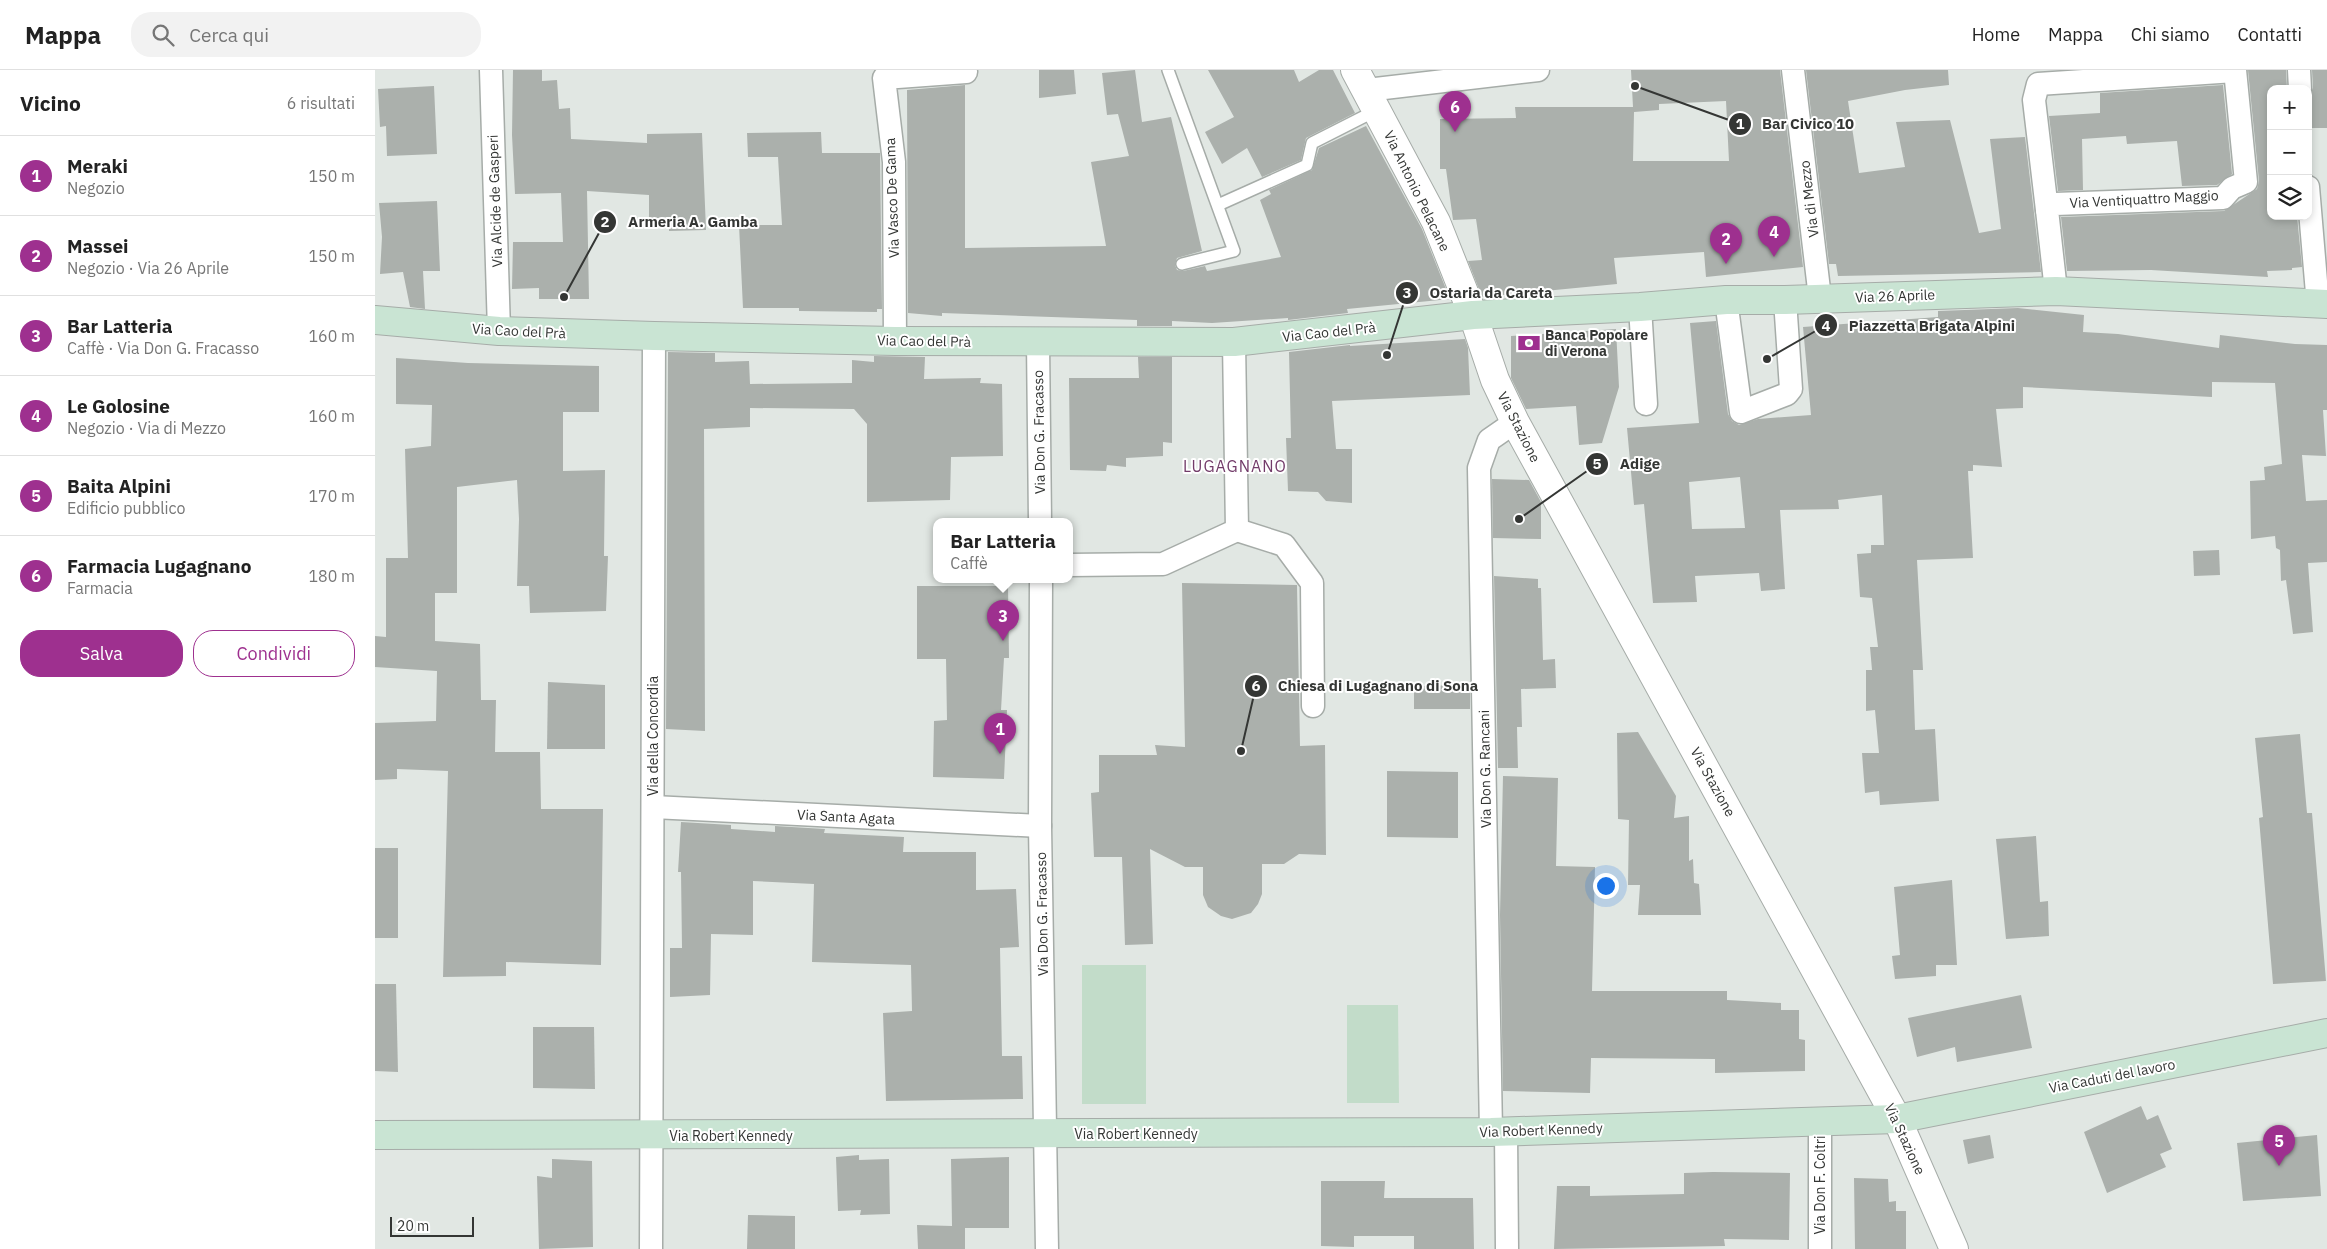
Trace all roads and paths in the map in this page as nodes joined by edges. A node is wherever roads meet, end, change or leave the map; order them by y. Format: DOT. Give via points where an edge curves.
graph roads {
  1 [pos="491,70"];
  2 [pos="1168,70"];
  3 [pos="1538,70"];
  4 [pos="1793,70"];
  5 [pos="2299,70"];
  6 [pos="2235,71"];
  7 [pos="966,72"];
  8 [pos="2300,85"];
  9 [pos="1366,90"];
  10 [pos="1218,205"];
  11 [pos="2047,210"];
  12 [pos="2312,218"];
  13 [pos="1182,264"];
  14 [pos="2056,291"];
  15 [pos="1821,298"];
  16 [pos="1726,300"];
  17 [pos="1785,300"];
  18 [pos="2323,305"];
  19 [pos="1640,307"];
  20 [pos="1473,315"];
  21 [pos="375,320"];
  22 [pos="499,331"];
  23 [pos="654,336"];
  24 [pos="895,341"];
  25 [pos="1038,342"];
  26 [pos="1234,342"];
  27 [pos="1645,404"];
  28 [pos="1515,422"];
  29 [pos="1040,518"];
  30 [pos="1237,530"];
  31 [pos="1073,565"];
  32 [pos="1041,583"];
  33 [pos="1313,706"];
  34 [pos="653,807"];
  35 [pos="1040,826"];
  36 [pos="2327,1033"];
  37 [pos="1897,1119"];
  38 [pos="1820,1121"];
  39 [pos="1499,1132"];
  40 [pos="1046,1134"];
  41 [pos="375,1136"];
  42 [pos="653,1136"];
  43 [pos="651,1249"];
  44 [pos="1047,1249"];
  45 [pos="1507,1249"];
  46 [pos="1820,1249"];
  47 [pos="1955,1249"];
  1 -- 22 [label="street, Via Alcide de Gasperi"];
  2 -- 10 [label="lane"];
  3 -- 9 [label="street"];
  4 -- 15 [label="street, Via di Mezzo"];
  5 -- 8 [label="street"];
  6 -- 11 [label="street, Via Ventiquattro Maggio" via="2246,182 2232,188 2223,198 2055,204"];
  6 -- 11 [label="street, Via Ventiquattro Maggio" via="2038,84 2034,100"];
  7 -- 24 [label="street, Via Vasco De Gama" via="884,78 894,162"];
  9 -- 10 [label="lane" via="1312,143 1307,165"];
  9 -- 20 [label="street, Via Antonio Pelacane" via="1436,222"];
  10 -- 13 [label="lane" via="1234,251"];
  11 -- 14 [label="street, Via Ventiquattro Maggio"];
  12 -- 18 [label="street"];
  14 -- 15 [label="main road, Via 26 Aprile"];
  14 -- 18 [label="main road, Via 26 Aprile"];
  15 -- 17 [label="main road, Via 26 Aprile"];
  16 -- 17 [label="main road, Via 26 Aprile"];
  16 -- 17 [label="street" via="1741,412 1787,394 1791,389"];
  16 -- 19 [label="main road, Via 26 Aprile"];
  19 -- 20 [label="main road, Via 26 Aprile"];
  19 -- 27 [label="street"];
  20 -- 26 [label="main road, Via Cao del Prà"];
  20 -- 28 [label="street, Via Stazione" via="1495,380"];
  21 -- 22 [label="main road, Via Cao del Prà"];
  22 -- 23 [label="main road, Via Cao del Prà"];
  23 -- 24 [label="main road, Via Cao del Prà"];
  23 -- 34 [label="street, Via della Concordia"];
  24 -- 25 [label="main road, Via Cao del Prà"];
  25 -- 26 [label="main road, Via Cao del Prà"];
  25 -- 29 [label="street, Via Don G. Fracasso"];
  26 -- 30 [label="street"];
  28 -- 37 [label="street, Via Stazione"];
  28 -- 39 [label="street, Via Don G. Rancani" via="1489,440 1479,468"];
  30 -- 31 [label="street" via="1163,564"];
  30 -- 33 [label="street" via="1284,545 1312,583"];
  32 -- 35 [label="street, Via Don G. Fracasso"];
  34 -- 35 [label="street, Via Santa Agata"];
  34 -- 42 [label="street, Via della Concordia"];
  35 -- 40 [label="street, Via Don G. Fracasso"];
  36 -- 37 [label="main road, Via Caduti del lavoro"];
  37 -- 38 [label="main road, Via Robert Kennedy"];
  37 -- 47 [label="street, Via Stazione"];
  38 -- 39 [label="main road, Via Robert Kennedy"];
  38 -- 46 [label="street, Via Don F. Coltri"];
  39 -- 40 [label="main road, Via Robert Kennedy"];
  39 -- 45 [label="street, Via Don G. Rancani"];
  40 -- 42 [label="main road, Via Robert Kennedy"];
  40 -- 44 [label="street, Via Don G. Fracasso"];
  41 -- 42 [label="main road, Via Robert Kennedy"];
  42 -- 43 [label="street, Via della Concordia"];
}
